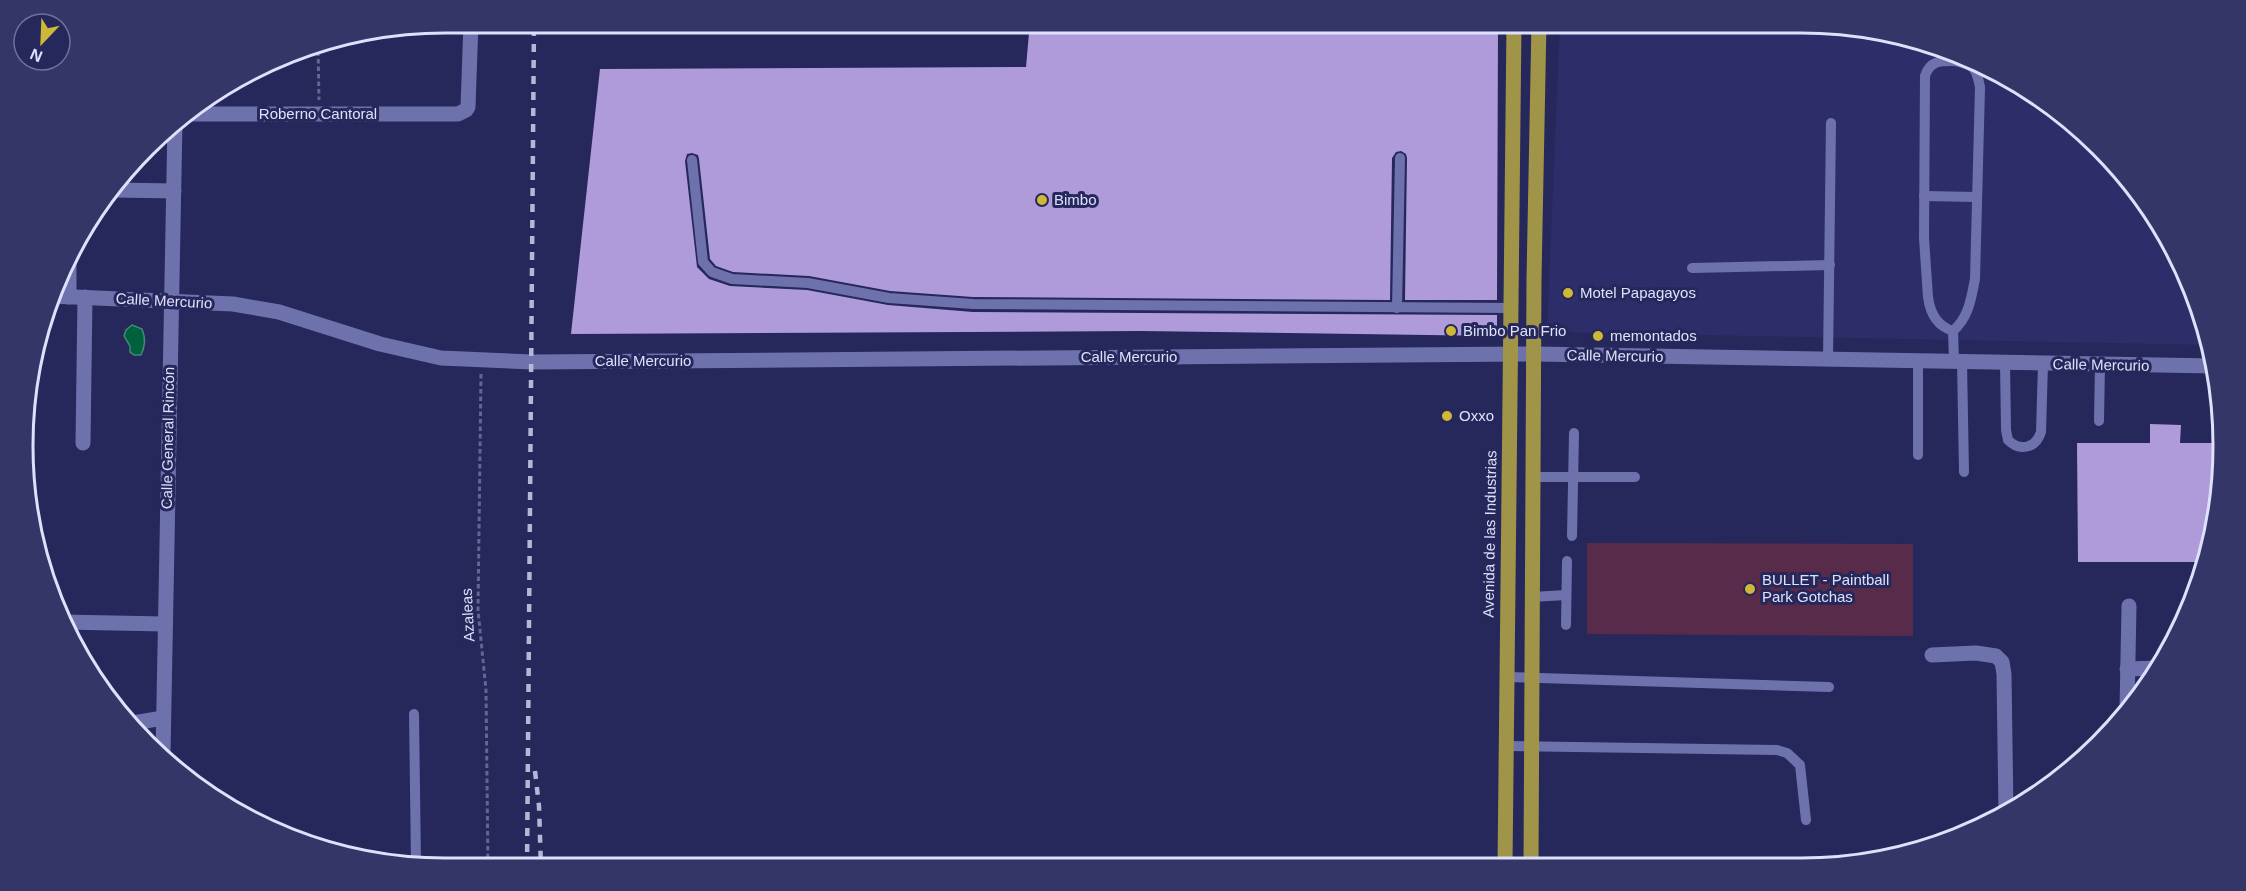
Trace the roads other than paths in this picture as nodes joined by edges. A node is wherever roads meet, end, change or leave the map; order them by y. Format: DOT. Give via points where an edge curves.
graph roads {
  1 [pos="471,33"];
  2 [pos="1514,33"];
  3 [pos="1539,33"];
  4 [pos="1950,61"];
  5 [pos="1975,72"];
  6 [pos="200,114"];
  7 [pos="1831,123"];
  8 [pos="175,134"];
  9 [pos="1400,158"];
  10 [pos="692,160"];
  11 [pos="121,190"];
  12 [pos="174,191"];
  13 [pos="1924,196"];
  14 [pos="1977,197"];
  15 [pos="1830,265"];
  16 [pos="1692,268"];
  17 [pos="69,278"];
  18 [pos="1513,279"];
  19 [pos="1534,279"];
  20 [pos="61,297"];
  21 [pos="69,297"];
  22 [pos="85,297"];
  23 [pos="171,301"];
  24 [pos="1397,308"];
  25 [pos="1513,308"];
  26 [pos="1953,331"];
  27 [pos="1535,354"];
  28 [pos="1511,355"];
  29 [pos="1828,360"];
  30 [pos="1917,360"];
  31 [pos="1958,361"];
  32 [pos="2006,363"];
  33 [pos="2043,364"];
  34 [pos="2100,364"];
  35 [pos="2205,366"];
  36 [pos="2099,422"];
  37 [pos="1574,433"];
  38 [pos="83,443"];
  39 [pos="1918,455"];
  40 [pos="1964,472"];
  41 [pos="1534,477"];
  42 [pos="1573,477"];
  43 [pos="1635,477"];
  44 [pos="1572,536"];
  45 [pos="1567,561"];
  46 [pos="1566,596"];
  47 [pos="1532,597"];
  48 [pos="2129,606"];
  49 [pos="73,622"];
  50 [pos="165,624"];
  51 [pos="1566,625"];
  52 [pos="1932,655"];
  53 [pos="2147,668"];
  54 [pos="2127,669"];
  55 [pos="1506,677"];
  56 [pos="1532,678"];
  57 [pos="1829,687"];
  58 [pos="2127,698"];
  59 [pos="414,714"];
  60 [pos="163,718"];
  61 [pos="140,722"];
  62 [pos="163,746"];
  63 [pos="1506,746"];
  64 [pos="1532,746"];
  65 [pos="2006,804"];
  66 [pos="1806,820"];
  67 [pos="416,857"];
  68 [pos="1505,858"];
  69 [pos="1531,858"];
  1 -- 6 [label="main road, Roberno Cantoral" via="468,107 462,112"];
  2 -- 18 [label="main road, Avenida de las Industrias"];
  3 -- 19 [label="main road"];
  4 -- 13 [label="lane" via="1931,64 1925,76"];
  5 -- 14 [label="lane" via="1980,87"];
  7 -- 15 [label="lane"];
  8 -- 12 [label="main road, Calle General Rincón"];
  9 -- 24 [label="lane"];
  10 -- 24 [label="lane" via="701,257 712,272 726,278 823,285 889,298 950,303"];
  11 -- 12 [label="main road"];
  12 -- 23 [label="main road, Calle General Rincón"];
  13 -- 14 [label="lane"];
  13 -- 26 [label="lane" via="1929,306 1940,324"];
  14 -- 26 [label="lane" via="1975,279 1965,319"];
  15 -- 16 [label="lane"];
  15 -- 29 [label="lane"];
  17 -- 21 [label="main road"];
  18 -- 19 [label="main road"];
  18 -- 25 [label="main road, Avenida de las Industrias"];
  19 -- 27 [label="main road"];
  20 -- 21 [label="main road, Calle Mercurio"];
  21 -- 22 [label="main road, Calle Mercurio"];
  22 -- 23 [label="main road, Calle Mercurio"];
  22 -- 38 [label="main road"];
  23 -- 28 [label="main road, Calle Mercurio" via="257,308 406,352 481,360"];
  23 -- 50 [label="main road, Calle General Rincón"];
  24 -- 25 [label="lane"];
  25 -- 28 [label="main road, Avenida de las Industrias"];
  26 -- 31 [label="lane"];
  27 -- 28 [label="main road, Calle Mercurio"];
  27 -- 29 [label="main road, Calle Mercurio"];
  27 -- 41 [label="main road"];
  28 -- 55 [label="main road, Avenida de las Industrias"];
  29 -- 30 [label="main road, Calle Mercurio"];
  30 -- 31 [label="main road, Calle Mercurio"];
  30 -- 39 [label="lane"];
  31 -- 32 [label="main road, Calle Mercurio"];
  31 -- 40 [label="lane"];
  32 -- 33 [label="main road, Calle Mercurio"];
  32 -- 33 [label="lane" via="2006,430 2008,440 2018,447 2033,445 2041,432"];
  33 -- 34 [label="main road, Calle Mercurio"];
  34 -- 35 [label="main road, Calle Mercurio"];
  34 -- 36 [label="lane"];
  37 -- 42 [label="lane"];
  41 -- 42 [label="lane"];
  41 -- 47 [label="main road"];
  42 -- 43 [label="lane"];
  42 -- 44 [label="lane"];
  45 -- 46 [label="lane"];
  46 -- 47 [label="lane"];
  46 -- 51 [label="lane"];
  47 -- 56 [label="main road"];
  48 -- 54 [label="main road"];
  49 -- 50 [label="main road"];
  50 -- 60 [label="main road, Calle General Rincón"];
  52 -- 65 [label="main road" via="1976,653 1996,656 2002,662"];
  53 -- 54 [label="main road"];
  54 -- 58 [label="main road"];
  55 -- 56 [label="lane"];
  55 -- 63 [label="main road, Avenida de las Industrias"];
  56 -- 57 [label="lane"];
  56 -- 64 [label="main road"];
  59 -- 67 [label="lane"];
  60 -- 61 [label="main road"];
  60 -- 62 [label="main road, Calle General Rincón"];
  63 -- 64 [label="lane"];
  63 -- 68 [label="main road, Avenida de las Industrias"];
  64 -- 66 [label="lane" via="1777,750 1800,765"];
  64 -- 69 [label="main road"];
}
